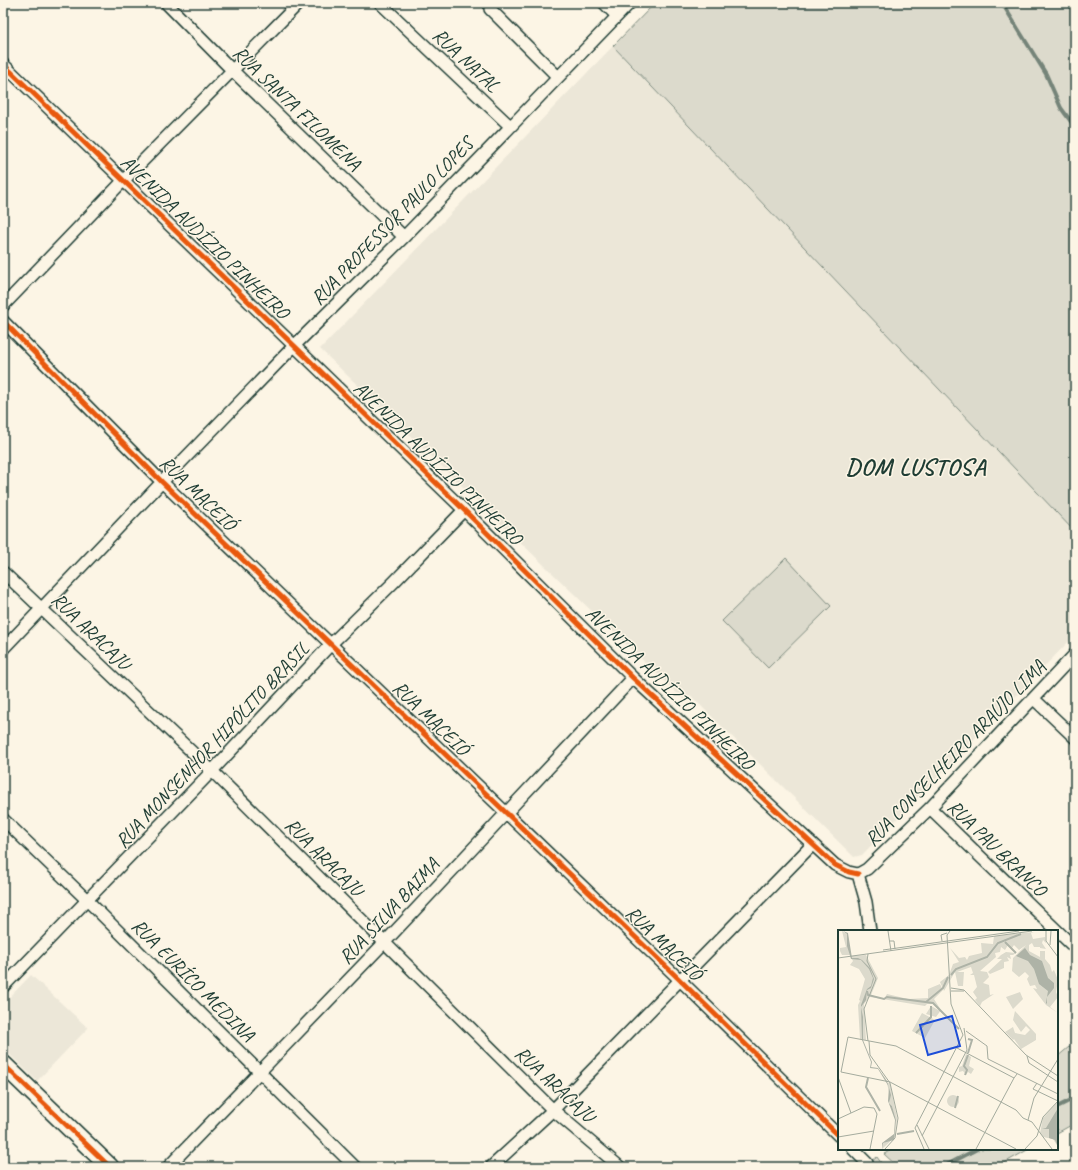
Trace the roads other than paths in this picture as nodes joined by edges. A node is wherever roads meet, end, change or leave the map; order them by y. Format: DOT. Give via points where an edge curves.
graph roads {
  1 [pos="166,3"];
  2 [pos="299,3"];
  3 [pos="380,3"];
  4 [pos="604,3"];
  5 [pos="630,3"];
  6 [pos="490,9"];
  7 [pos="618,16"];
  8 [pos="3,64"];
  9 [pos="233,71"];
  10 [pos="558,77"];
  11 [pos="510,126"];
  12 [pos="124,180"];
  13 [pos="404,237"];
  14 [pos="3,306"];
  15 [pos="3,321"];
  16 [pos="294,346"];
  17 [pos="162,482"];
  18 [pos="464,510"];
  19 [pos="3,572"];
  20 [pos="41,609"];
  21 [pos="331,644"];
  22 [pos="3,649"];
  23 [pos="1075,654"];
  24 [pos="633,678"];
  25 [pos="1034,699"];
  26 [pos="1075,738"];
  27 [pos="212,771"];
  28 [pos="930,808"];
  29 [pos="506,813"];
  30 [pos="3,819"];
  31 [pos="812,844"];
  32 [pos="858,874"];
  33 [pos="88,901"];
  34 [pos="870,930"];
  35 [pos="1056,930"];
  36 [pos="1058,932"];
  37 [pos="385,942"];
  38 [pos="1075,948"];
  39 [pos="680,980"];
  40 [pos="3,987"];
  41 [pos="3,1064"];
  42 [pos="260,1072"];
  43 [pos="553,1110"];
  44 [pos="838,1135"];
  45 [pos="854,1150"];
  46 [pos="867,1163"];
  47 [pos="110,1167"];
  48 [pos="168,1167"];
  49 [pos="355,1167"];
  50 [pos="491,1167"];
  51 [pos="620,1167"];
  1 -- 9 [label="street, RUA SANTA FILOMENA"];
  2 -- 9 [label="street"];
  3 -- 11 [label="street, RUA NATAL"];
  4 -- 7 [label="street"];
  5 -- 7 [label="street, RUA PROFESSOR PAULO LOPES"];
  6 -- 10 [label="street"];
  7 -- 10 [label="street, RUA PROFESSOR PAULO LOPES"];
  8 -- 12 [label="street, AVENIDA AUDÍZIO PINHEIRO"];
  9 -- 12 [label="street"];
  9 -- 13 [label="street, RUA SANTA FILOMENA"];
  10 -- 11 [label="street, RUA PROFESSOR PAULO LOPES"];
  11 -- 13 [label="street, RUA PROFESSOR PAULO LOPES"];
  12 -- 14 [label="street"];
  12 -- 16 [label="street, AVENIDA AUDÍZIO PINHEIRO"];
  13 -- 16 [label="street, RUA PROFESSOR PAULO LOPES"];
  15 -- 17 [label="street, RUA MACEIÓ"];
  16 -- 17 [label="street, RUA PROFESSOR PAULO LOPES"];
  16 -- 18 [label="street, AVENIDA AUDÍZIO PINHEIRO"];
  17 -- 20 [label="street, RUA PROFESSOR PAULO LOPES"];
  17 -- 21 [label="street, RUA MACEIÓ"];
  18 -- 21 [label="street, RUA MONSENHOR HIPÓLITO BRASIL"];
  18 -- 24 [label="street, AVENIDA AUDÍZIO PINHEIRO"];
  19 -- 20 [label="street, RUA ARACAJU"];
  20 -- 22 [label="street, RUA PROFESSOR PAULO LOPES"];
  20 -- 27 [label="street, RUA ARACAJU"];
  21 -- 27 [label="street, RUA MONSENHOR HIPÓLITO BRASIL"];
  21 -- 29 [label="street, RUA MACEIÓ"];
  23 -- 25 [label="street, RUA CONSELHEIRO ARAÚJO LIMA"];
  24 -- 29 [label="street, RUA SILVA BAIMA"];
  24 -- 31 [label="street, AVENIDA AUDÍZIO PINHEIRO"];
  25 -- 26 [label="street"];
  25 -- 28 [label="street, RUA CONSELHEIRO ARAÚJO LIMA"];
  27 -- 33 [label="street, RUA MONSENHOR HIPÓLITO BRASIL"];
  27 -- 37 [label="street, RUA ARACAJU"];
  28 -- 32 [label="street, RUA CONSELHEIRO ARAÚJO LIMA" via="868,869"];
  28 -- 35 [label="street, RUA PAU BRANCO"];
  29 -- 37 [label="street, RUA SILVA BAIMA"];
  29 -- 39 [label="street, RUA MACEIÓ"];
  30 -- 33 [label="street, RUA EURÍCO MEDINA"];
  31 -- 32 [label="street, AVENIDA AUDÍZIO PINHEIRO" via="835,865"];
  31 -- 39 [label="street"];
  32 -- 34 [label="street" via="866,902"];
  33 -- 40 [label="street, RUA MONSENHOR HIPÓLITO BRASIL"];
  33 -- 42 [label="street, RUA EURÍCO MEDINA"];
  36 -- 38 [label="street, RUA PAU BRANCO"];
  37 -- 42 [label="street, RUA SILVA BAIMA"];
  37 -- 43 [label="street, RUA ARACAJU"];
  39 -- 43 [label="street"];
  39 -- 44 [label="street, RUA MACEIÓ"];
  41 -- 47 [label="main road"];
  42 -- 48 [label="street, RUA SILVA BAIMA"];
  42 -- 49 [label="street, RUA EURÍCO MEDINA"];
  43 -- 50 [label="street"];
  43 -- 51 [label="street, RUA ARACAJU"];
  45 -- 46 [label="street"];
}
